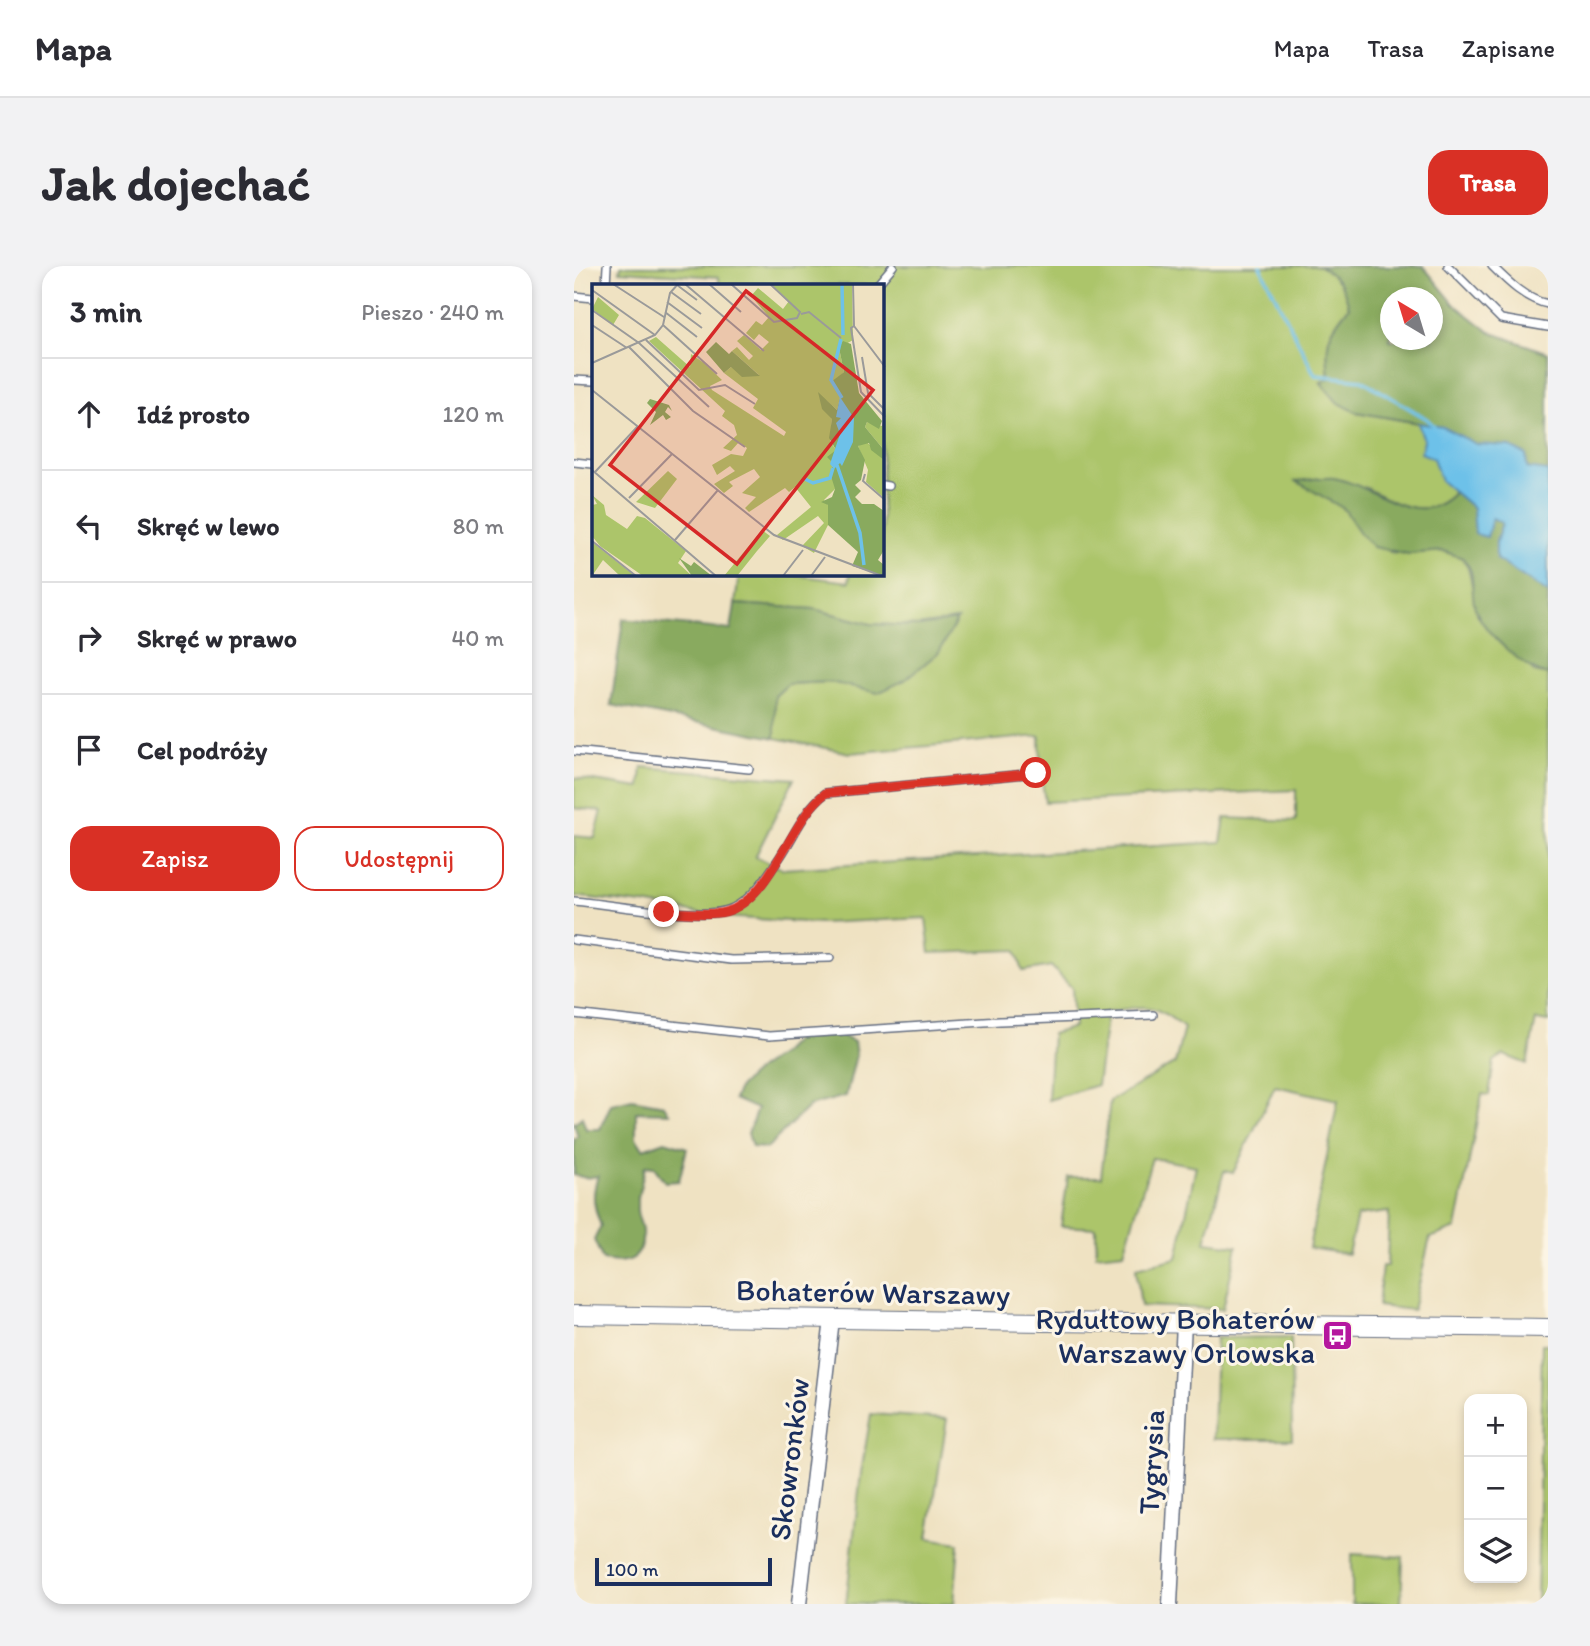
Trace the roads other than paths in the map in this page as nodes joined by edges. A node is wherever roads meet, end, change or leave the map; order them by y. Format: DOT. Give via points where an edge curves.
graph roads {
  1 [pos="607,266"];
  2 [pos="893,266"];
  3 [pos="1448,266"];
  4 [pos="1492,266"];
  5 [pos="606,284"];
  6 [pos="878,284"];
  7 [pos="574,296"];
  8 [pos="592,298"];
  9 [pos="1548,304"];
  10 [pos="1548,327"];
  11 [pos="574,380"];
  12 [pos="592,381"];
  13 [pos="574,463"];
  14 [pos="592,464"];
  15 [pos="574,751"];
  16 [pos="749,769"];
  17 [pos="1036,773"];
  18 [pos="574,901"];
  19 [pos="574,940"];
  20 [pos="830,958"];
  21 [pos="574,1014"];
  22 [pos="1153,1015"];
  23 [pos="574,1315"];
  24 [pos="832,1319"];
  25 [pos="1184,1323"];
  26 [pos="1548,1328"];
  27 [pos="799,1604"];
  28 [pos="1170,1604"];
  1 -- 5 [label="lane"];
  2 -- 6 [label="lane"];
  3 -- 10 [label="lane" via="1501,318"];
  4 -- 9 [label="lane" via="1508,282"];
  7 -- 8 [label="lane"];
  11 -- 12 [label="lane"];
  13 -- 14 [label="lane"];
  15 -- 16 [label="lane"];
  17 -- 18 [label="lane" via="826,793 814,802 757,890 723,913 664,912"];
  19 -- 20 [label="lane" via="731,960"];
  21 -- 22 [label="lane" via="769,1035"];
  23 -- 24 [label="street, Bohaterów Warszawy"];
  24 -- 25 [label="street, Bohaterów Warszawy"];
  24 -- 27 [label="street, Skowronków"];
  25 -- 26 [label="street, Bohaterów Warszawy"];
  25 -- 28 [label="street, Tygrysia"];
}
